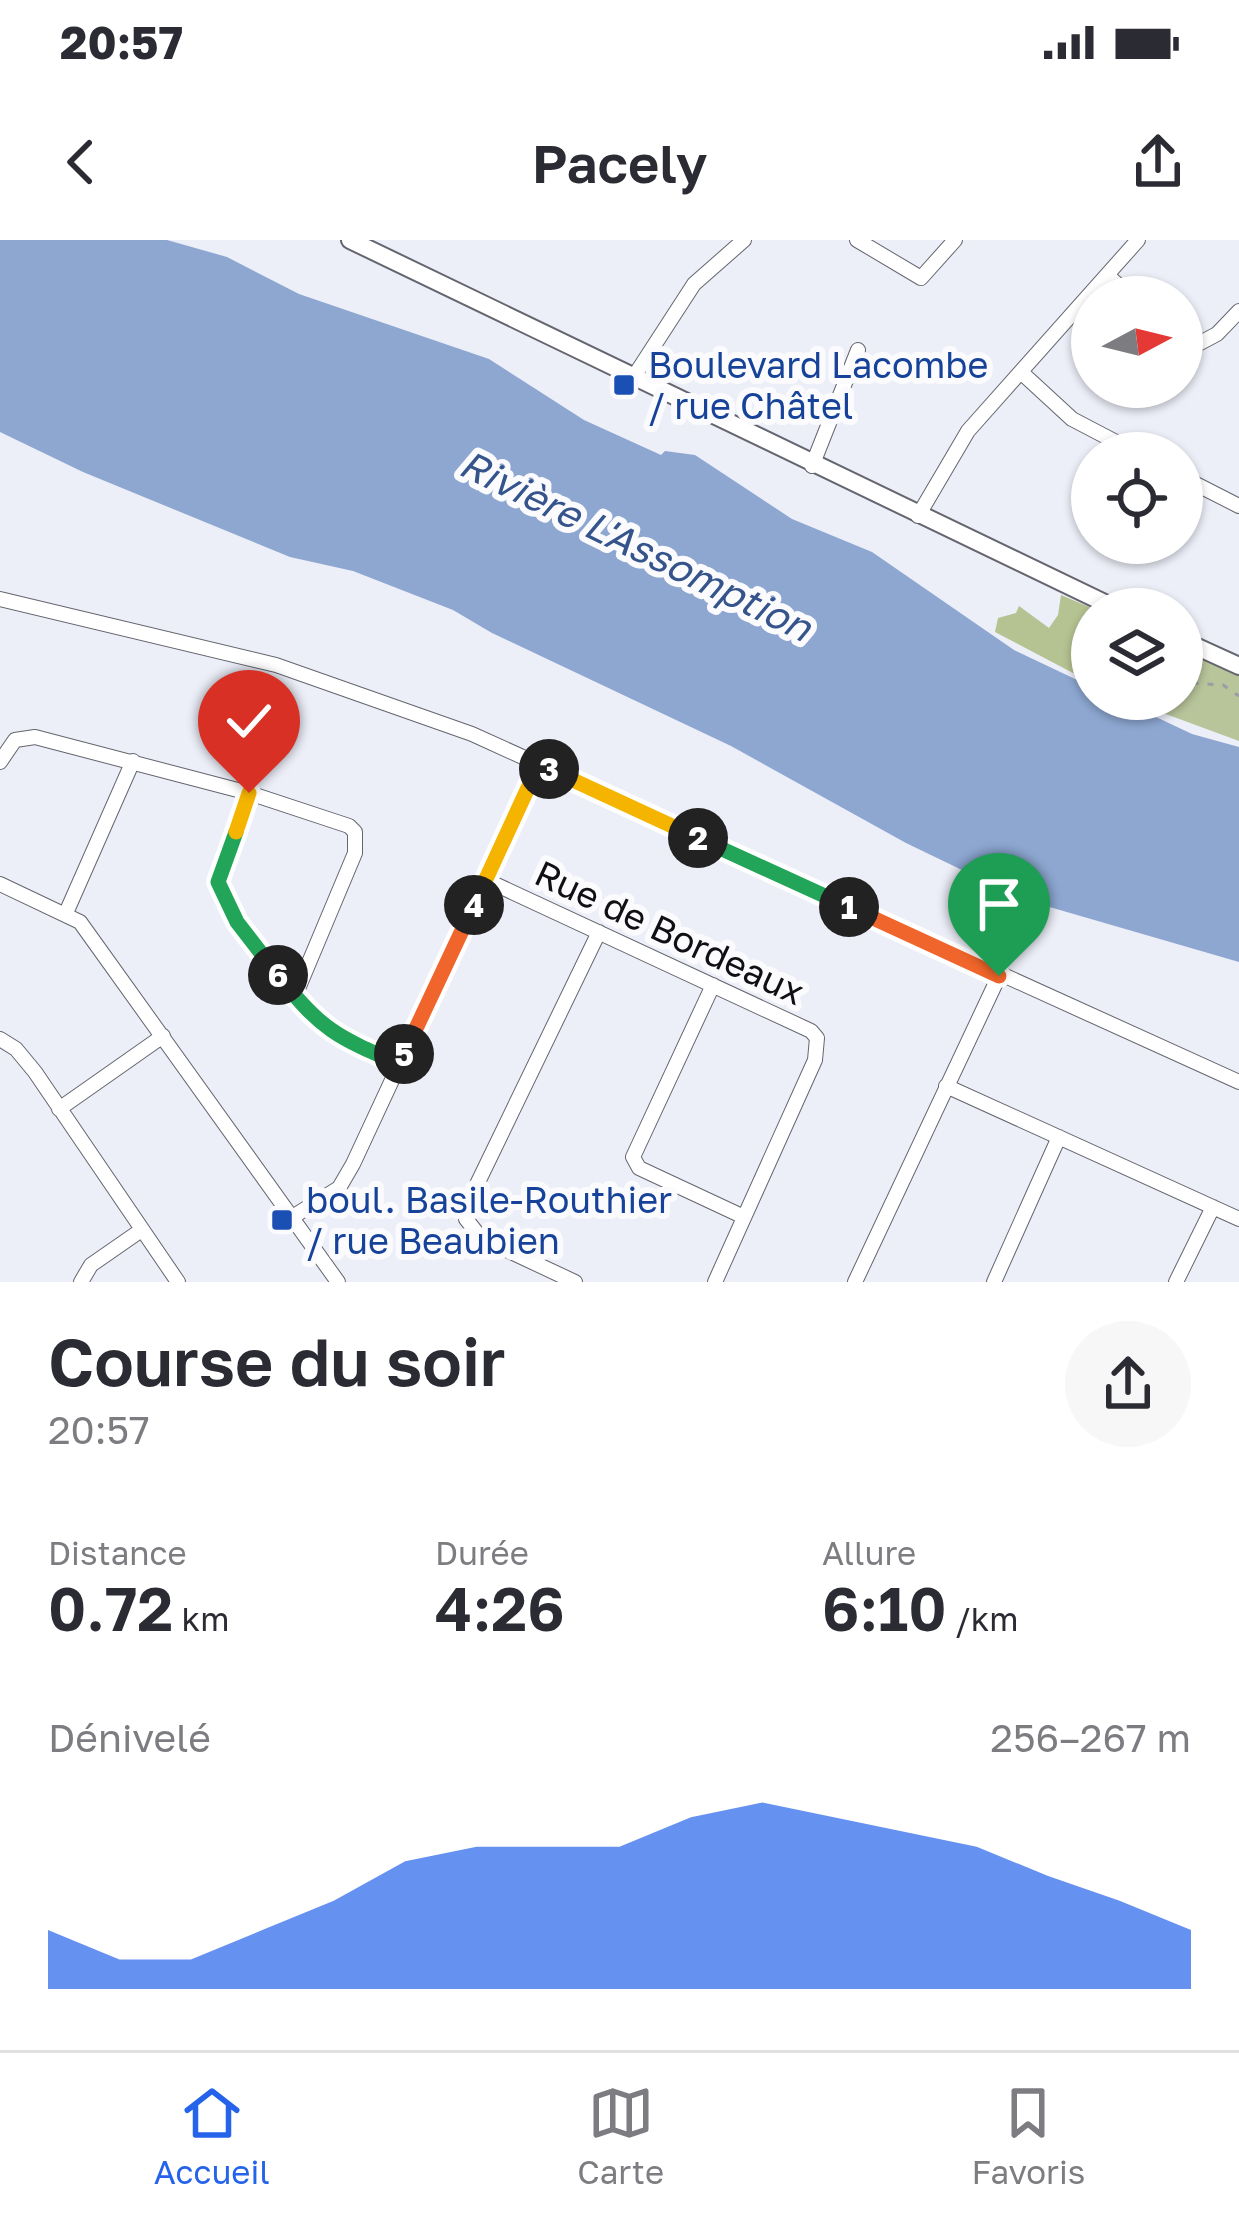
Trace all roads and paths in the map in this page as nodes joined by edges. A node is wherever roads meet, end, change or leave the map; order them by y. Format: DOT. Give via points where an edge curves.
graph roads {
  1 [pos="350,240"];
  2 [pos="743,240"];
  3 [pos="856,240"];
  4 [pos="955,240"];
  5 [pos="1138,240"];
  6 [pos="1108,276"];
  7 [pos="1239,310"];
  8 [pos="1071,318"];
  9 [pos="1203,341"];
  10 [pos="857,350"];
  11 [pos="1022,373"];
  12 [pos="633,378"];
  13 [pos="1097,432"];
  14 [pos="812,466"];
  15 [pos="1203,488"];
  16 [pos="1239,506"];
  17 [pos="918,516"];
  18 [pos="1072,588"];
  19 [pos="0,599"];
  20 [pos="1203,649"];
  21 [pos="1239,665"];
  22 [pos="1203,684"];
  23 [pos="1239,696"];
  24 [pos="133,761"];
  25 [pos="0,762"];
  26 [pos="539,764"];
  27 [pos="249,793"];
  28 [pos="486,880"];
  29 [pos="0,884"];
  30 [pos="66,913"];
  31 [pos="599,932"];
  32 [pos="999,976"];
  33 [pos="713,985"];
  34 [pos="295,996"];
  35 [pos="163,1036"];
  36 [pos="0,1039"];
  37 [pos="400,1064"];
  38 [pos="1239,1082"];
  39 [pos="946,1086"];
  40 [pos="59,1108"];
  41 [pos="1059,1137"];
  42 [pos="1213,1207"];
  43 [pos="294,1216"];
  44 [pos="744,1217"];
  45 [pos="1239,1219"];
  46 [pos="140,1231"];
  47 [pos="81,1282"];
  48 [pos="178,1282"];
  49 [pos="338,1282"];
  50 [pos="575,1282"];
  51 [pos="715,1282"];
  52 [pos="855,1282"];
  53 [pos="994,1282"];
  54 [pos="1176,1282"];
  1 -- 12 [label="main road"];
  2 -- 12 [label="street" via="694,284"];
  3 -- 4 [label="street" via="921,278"];
  5 -- 6 [label="street"];
  7 -- 9 [label="street"];
  8 -- 11 [label="street"];
  10 -- 14 [label="street"];
  11 -- 13 [label="street"];
  11 -- 17 [label="street" via="968,431"];
  12 -- 14 [label="main road"];
  14 -- 17 [label="main road"];
  15 -- 16 [label="street"];
  17 -- 18 [label="main road"];
  19 -- 26 [label="street" via="295,670"];
  20 -- 21 [label="main road"];
  22 -- 23 [label="path"];
  24 -- 25 [label="street" via="25,737"];
  24 -- 27 [label="street"];
  24 -- 30 [label="street"];
  26 -- 28 [label="street"];
  26 -- 32 [label="street"];
  27 -- 34 [label="street" via="218,882 237,922"];
  27 -- 34 [label="street" via="349,826 357,843"];
  28 -- 31 [label="street, Rue de Bordeaux"];
  28 -- 37 [label="street"];
  29 -- 30 [label="street"];
  30 -- 35 [label="street"];
  31 -- 33 [label="street, Rue de Bordeaux"];
  31 -- 50 [label="street" via="466,1219 481,1238"];
  32 -- 38 [label="street"];
  32 -- 39 [label="street"];
  33 -- 44 [label="street, Rue de Bordeaux" via="812,1031 818,1049"];
  33 -- 44 [label="street" via="633,1156 639,1168"];
  34 -- 37 [label="street" via="335,1036"];
  35 -- 40 [label="street"];
  35 -- 43 [label="street"];
  36 -- 40 [label="street" via="16,1048"];
  37 -- 43 [label="street" via="339,1188"];
  39 -- 41 [label="street"];
  39 -- 52 [label="street"];
  40 -- 46 [label="street"];
  41 -- 42 [label="street"];
  41 -- 53 [label="street"];
  42 -- 45 [label="street"];
  42 -- 54 [label="street"];
  43 -- 49 [label="street"];
  44 -- 51 [label="street"];
  46 -- 47 [label="street"];
  46 -- 48 [label="street"];
}
